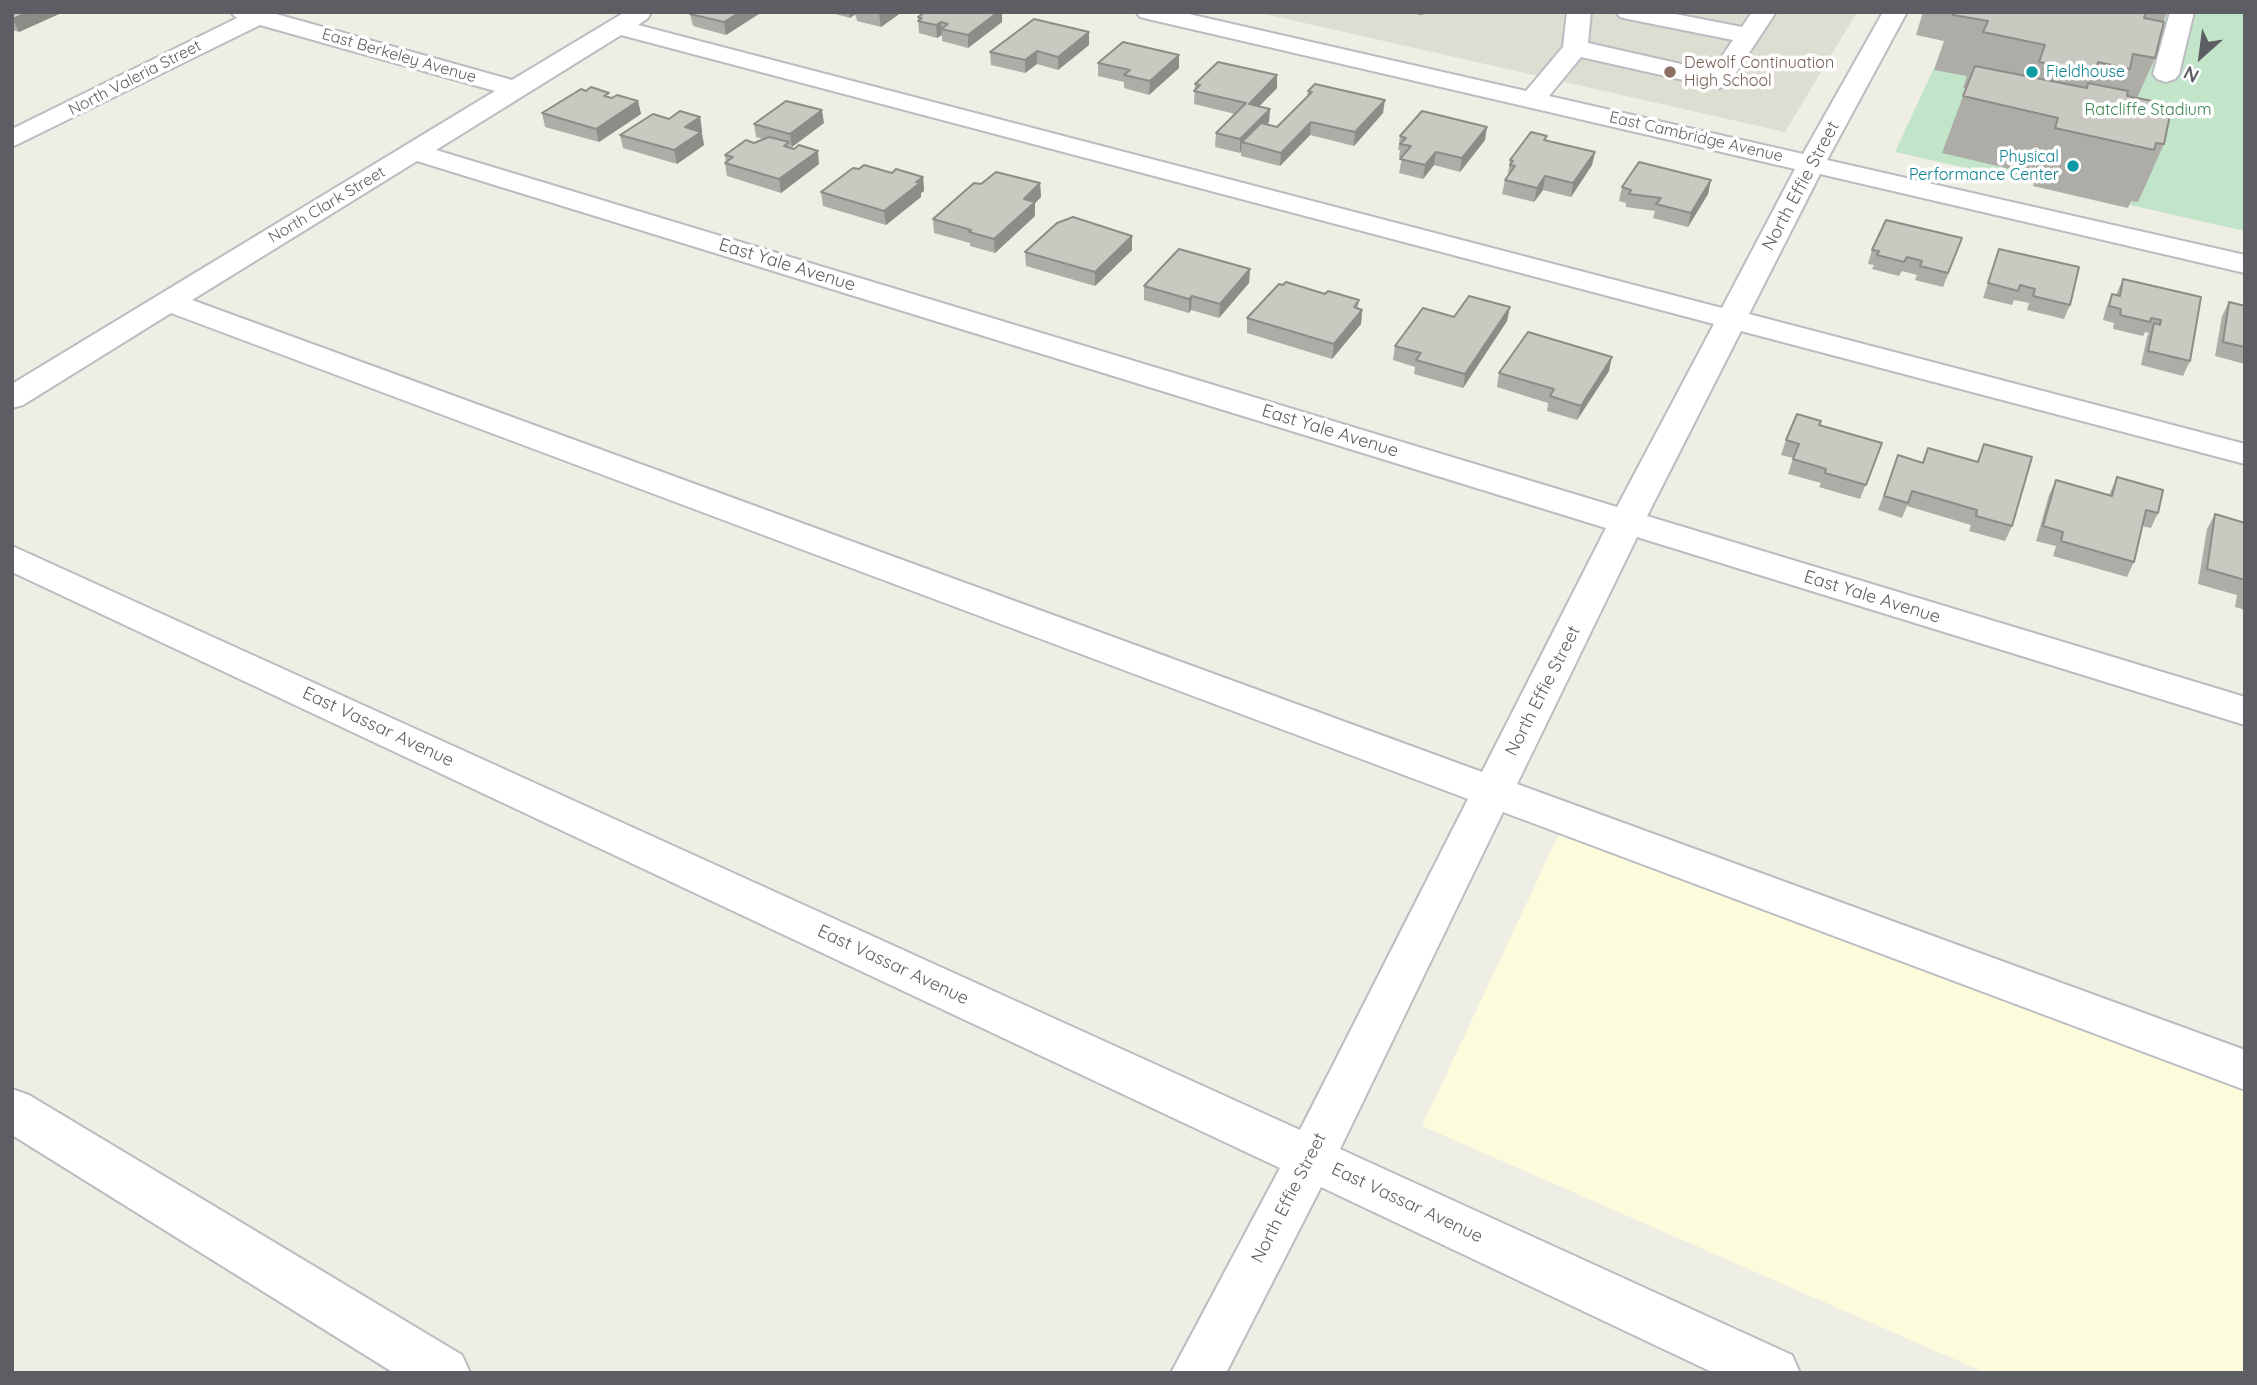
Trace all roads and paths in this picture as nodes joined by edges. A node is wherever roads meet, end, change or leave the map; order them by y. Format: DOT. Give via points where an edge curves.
graph roads {
  1 [pos="642,12"];
  2 [pos="1147,12"];
  3 [pos="1579,12"];
  4 [pos="1628,12"];
  5 [pos="1764,12"];
  6 [pos="1895,12"];
  7 [pos="2182,12"];
  8 [pos="249,14"];
  9 [pos="618,27"];
  10 [pos="1748,36"];
  11 [pos="1575,48"];
  12 [pos="2166,74"];
  13 [pos="515,89"];
  14 [pos="1532,100"];
  15 [pos="12,139"];
  16 [pos="415,152"];
  17 [pos="1812,163"];
  18 [pos="2245,264"];
  19 [pos="168,302"];
  20 [pos="1731,319"];
  21 [pos="12,398"];
  22 [pos="2245,454"];
  23 [pos="1627,522"];
  24 [pos="12,558"];
  25 [pos="2245,710"];
  26 [pos="1492,792"];
  27 [pos="2245,1070"];
  28 [pos="12,1110"];
  29 [pos="1310,1159"];
  30 [pos="443,1373"];
  31 [pos="1198,1373"];
  32 [pos="1773,1373"];
  1 -- 9 [label="street, North Clark Street"];
  2 -- 14 [label="street, East Cambridge Avenue"];
  3 -- 11 [label="street"];
  4 -- 10 [label="street"];
  5 -- 10 [label="street"];
  6 -- 17 [label="street, North Effie Street"];
  7 -- 12 [label="street"];
  8 -- 13 [label="street, East Berkeley Avenue"];
  8 -- 15 [label="street, North Valeria Street"];
  9 -- 13 [label="street, North Clark Street"];
  9 -- 20 [label="street"];
  10 -- 11 [label="street" via="1719,80"];
  11 -- 14 [label="street"];
  13 -- 16 [label="street, North Clark Street"];
  14 -- 17 [label="street, East Cambridge Avenue"];
  16 -- 19 [label="street, North Clark Street"];
  16 -- 23 [label="street, East Yale Avenue"];
  17 -- 18 [label="street, East Cambridge Avenue"];
  17 -- 20 [label="street, North Effie Street"];
  19 -- 21 [label="street, North Clark Street"];
  19 -- 26 [label="street"];
  20 -- 22 [label="street"];
  20 -- 23 [label="street, North Effie Street"];
  23 -- 25 [label="street, East Yale Avenue"];
  23 -- 26 [label="street, North Effie Street"];
  24 -- 29 [label="street, East Vassar Avenue"];
  26 -- 27 [label="street"];
  26 -- 29 [label="street, North Effie Street"];
  28 -- 30 [label="street"];
  29 -- 31 [label="street, North Effie Street"];
  29 -- 32 [label="street, East Vassar Avenue"];
}
